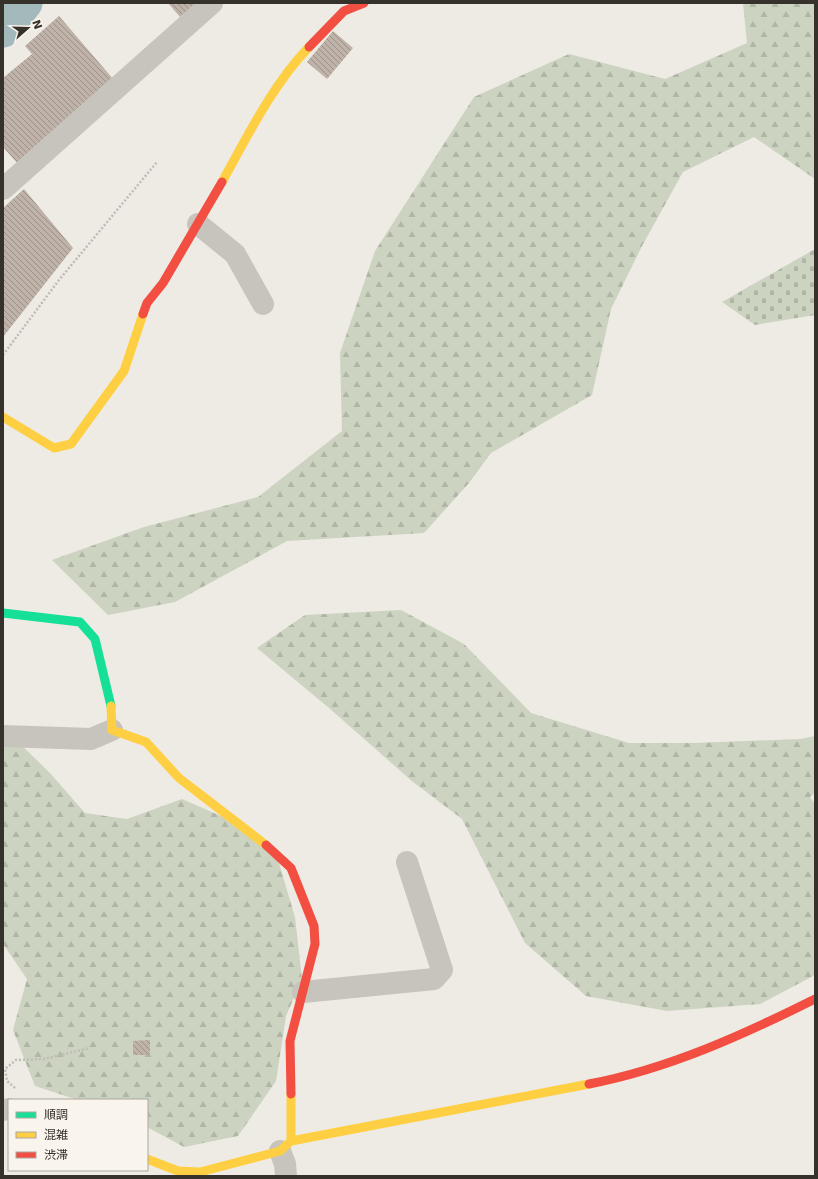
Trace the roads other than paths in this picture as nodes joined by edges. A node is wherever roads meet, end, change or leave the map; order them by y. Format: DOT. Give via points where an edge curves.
graph roads {
  1 [pos="212,3"];
  2 [pos="364,3"];
  3 [pos="340,7"];
  4 [pos="3,189"];
  5 [pos="198,224"];
  6 [pos="264,304"];
  7 [pos="3,417"];
  8 [pos="3,613"];
  9 [pos="112,730"];
  10 [pos="3,736"];
  11 [pos="407,862"];
  12 [pos="303,992"];
  13 [pos="815,999"];
  14 [pos="286,1146"];
  15 [pos="148,1158"];
  16 [pos="286,1176"];
  1 -- 4 [label="street"];
  2 -- 3 [label="street"];
  3 -- 5 [label="street" via="298,58 265,107"];
  5 -- 6 [label="street" via="235,254"];
  5 -- 7 [label="street" via="163,283 147,303 124,371 71,444 54,448"];
  8 -- 9 [label="street" via="80,622 95,639 112,712"];
  9 -- 10 [label="street" via="92,739"];
  9 -- 12 [label="street" via="146,742 179,778 262,841 291,868 314,926 315,944"];
  11 -- 12 [label="street" via="442,970 434,978"];
  12 -- 14 [label="street" via="290,1040"];
  13 -- 14 [label="street" via="747,1033 627,1076"];
  14 -- 15 [label="street" via="200,1172 178,1171"];
  14 -- 16 [label="street"];
}
